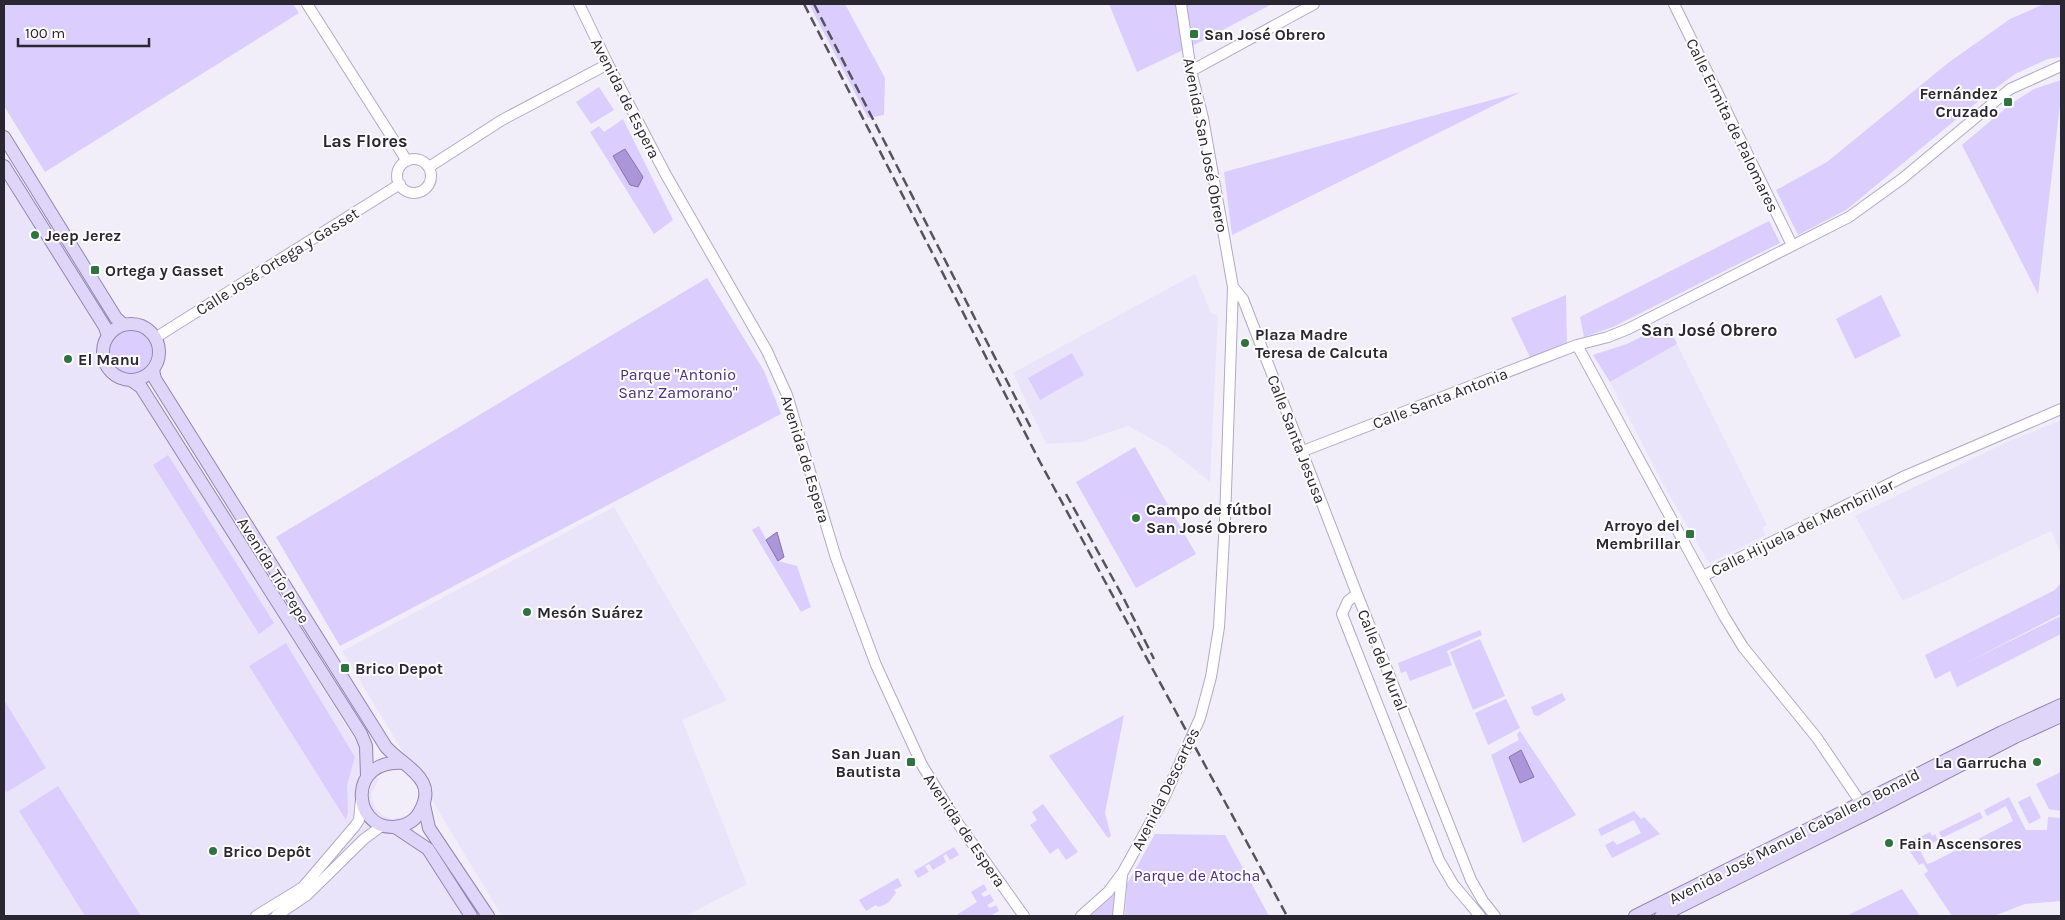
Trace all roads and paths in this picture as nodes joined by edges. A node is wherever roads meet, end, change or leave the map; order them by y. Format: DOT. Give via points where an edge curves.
graph roads {
  1 [pos="307,4"];
  2 [pos="579,4"];
  3 [pos="1181,4"];
  4 [pos="1314,4"];
  5 [pos="1674,4"];
  6 [pos="608,64"];
  7 [pos="2061,66"];
  8 [pos="1191,71"];
  9 [pos="4,137"];
  10 [pos="407,161"];
  11 [pos="4,166"];
  12 [pos="429,168"];
  13 [pos="400,184"];
  14 [pos="1792,245"];
  15 [pos="1233,287"];
  16 [pos="124,325"];
  17 [pos="108,336"];
  18 [pos="155,338"];
  19 [pos="1577,345"];
  20 [pos="153,370"];
  21 [pos="132,380"];
  22 [pos="2061,409"];
  23 [pos="1303,450"];
  24 [pos="1703,576"];
  25 [pos="1357,594"];
  26 [pos="2061,705"];
  27 [pos="2061,716"];
  28 [pos="404,763"];
  29 [pos="367,776"];
  30 [pos="361,793"];
  31 [pos="1860,803"];
  32 [pos="424,805"];
  33 [pos="389,826"];
  34 [pos="1123,872"];
  35 [pos="256,916"];
  36 [pos="276,916"];
  37 [pos="471,916"];
  38 [pos="488,916"];
  39 [pos="1024,916"];
  40 [pos="1080,916"];
  41 [pos="1118,916"];
  42 [pos="1480,916"];
  43 [pos="1495,916"];
  44 [pos="1635,916"];
  45 [pos="1660,916"];
  1 -- 10 [label="street"];
  2 -- 6 [label="street, Avenida de Espera"];
  3 -- 8 [label="street, Avenida San José Obrero"];
  4 -- 8 [label="street"];
  5 -- 14 [label="street, Calle Ermita de Palomares"];
  6 -- 12 [label="street" via="502,120"];
  6 -- 39 [label="street, Avenida de Espera" via="666,175 767,351 787,394 836,558 876,665 922,765 962,830"];
  7 -- 14 [label="street, Calle Santa Antonia" via="2010,89 1903,178 1849,217"];
  8 -- 15 [label="street, Avenida San José Obrero"];
  9 -- 16 [label="main road" via="116,318"];
  10 -- 12 [label="street" via="416,159"];
  10 -- 13 [label="street" via="398,172"];
  11 -- 17 [label="main road"];
  12 -- 13 [label="street" via="431,179 423,190 407,191"];
  13 -- 18 [label="street, Calle José Ortega y Gasset"];
  14 -- 19 [label="street, Calle Santa Antonia" via="1628,329"];
  15 -- 23 [label="street, Calle Santa Jesusa" via="1243,299"];
  15 -- 34 [label="street, Avenida Descartes" via="1219,627 1211,677 1200,718 1186,752"];
  16 -- 17 [label="main road"];
  16 -- 18 [label="main road" via="142,326"];
  17 -- 21 [label="main road" via="103,354 106,366 114,375"];
  18 -- 20 [label="main road" via="158,358"];
  19 -- 23 [label="street, Calle Santa Antonia"];
  19 -- 24 [label="street, Calle Hijuela del Membrillar"];
  20 -- 21 [label="main road"];
  20 -- 28 [label="main road, Avenida Tío Pepe" via="158,384 386,747"];
  21 -- 29 [label="main road, Avenida Tío Pepe" via="142,387 361,734 366,746"];
  22 -- 24 [label="street, Calle Hijuela del Membrillar" via="1905,476"];
  23 -- 25 [label="street, Calle Santa Jesusa"];
  24 -- 31 [label="street" via="1743,647 1816,738"];
  25 -- 42 [label="street, Calle del Mural" via="1348,601 1342,614 1360,664 1439,860 1453,884"];
  25 -- 43 [label="street, Calle del Mural" via="1471,880"];
  26 -- 31 [label="main road, Avenida José Manuel Caballero Bonald"];
  27 -- 45 [label="main road, Avenida José Manuel Caballero Bonald"];
  28 -- 29 [label="main road" via="384,764"];
  28 -- 32 [label="main road" via="419,775 426,793"];
  29 -- 30 [label="main road"];
  30 -- 33 [label="main road" via="369,816"];
  30 -- 35 [label="street" via="359,820 344,840 303,887"];
  31 -- 44 [label="main road, Avenida José Manuel Caballero Bonald"];
  32 -- 33 [label="main road" via="407,824"];
  32 -- 38 [label="main road" via="430,828"];
  33 -- 36 [label="street" via="364,839 307,895"];
  33 -- 37 [label="main road" via="428,849"];
  34 -- 40 [label="street, Avenida Descartes" via="1108,892"];
  34 -- 41 [label="street, Avenida Descartes"];
}
